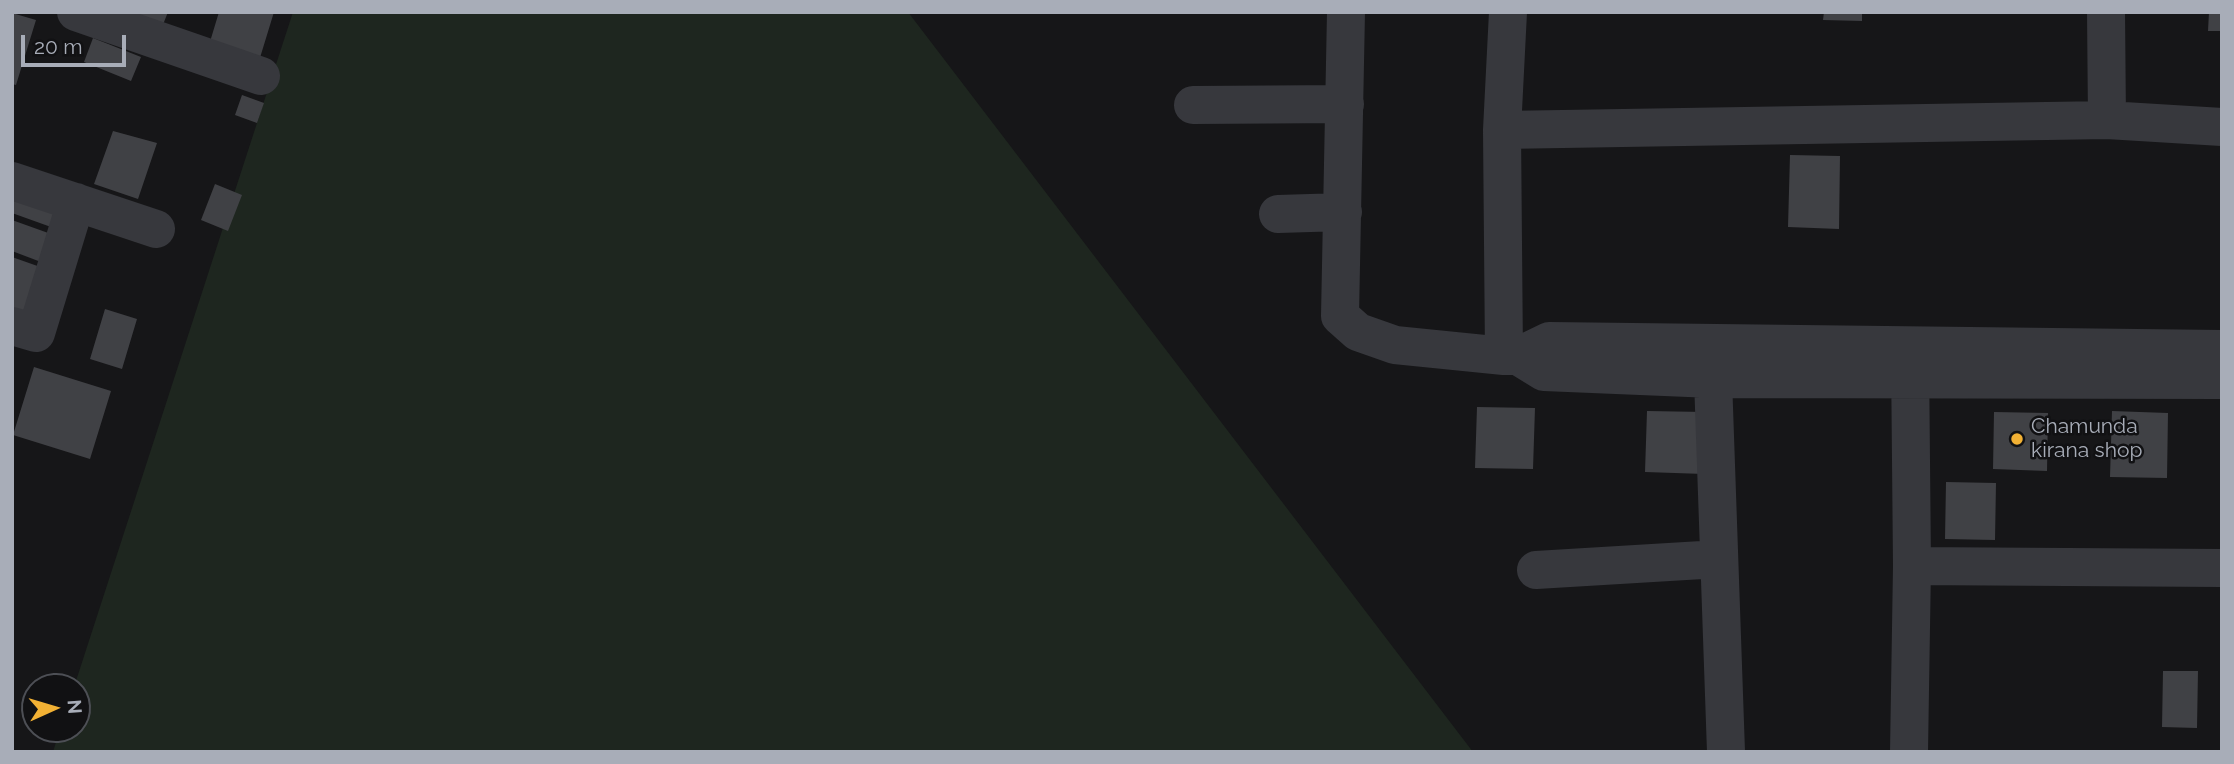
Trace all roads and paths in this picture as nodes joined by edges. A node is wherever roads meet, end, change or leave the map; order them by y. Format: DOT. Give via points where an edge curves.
graph roads {
  1 [pos="76,12"];
  2 [pos="1346,12"];
  3 [pos="1508,12"];
  4 [pos="2106,12"];
  5 [pos="261,76"];
  6 [pos="1345,104"];
  7 [pos="1193,105"];
  8 [pos="2107,120"];
  9 [pos="2222,127"];
  10 [pos="1502,130"];
  11 [pos="12,181"];
  12 [pos="76,202"];
  13 [pos="1343,212"];
  14 [pos="1278,214"];
  15 [pos="156,229"];
  16 [pos="12,326"];
  17 [pos="2222,349"];
  18 [pos="1511,356"];
  19 [pos="1910,362"];
  20 [pos="1713,379"];
  21 [pos="2222,380"];
  22 [pos="1719,559"];
  23 [pos="1912,566"];
  24 [pos="2222,568"];
  25 [pos="1536,570"];
  26 [pos="1726,752"];
  27 [pos="1909,752"];
  1 -- 5 [label="street"];
  2 -- 6 [label="street"];
  3 -- 10 [label="street"];
  4 -- 8 [label="street"];
  6 -- 7 [label="street"];
  6 -- 13 [label="street"];
  8 -- 9 [label="street"];
  8 -- 10 [label="street"];
  10 -- 18 [label="street"];
  11 -- 12 [label="street"];
  12 -- 15 [label="street"];
  12 -- 16 [label="street" via="36,333"];
  13 -- 14 [label="street"];
  13 -- 18 [label="street" via="1340,316 1358,332 1395,345"];
  17 -- 19 [label="street"];
  18 -- 19 [label="street" via="1549,341"];
  18 -- 20 [label="street" via="1544,372"];
  19 -- 20 [label="street"];
  19 -- 21 [label="street"];
  19 -- 23 [label="street"];
  20 -- 22 [label="street"];
  22 -- 25 [label="street"];
  22 -- 26 [label="street"];
  23 -- 24 [label="street"];
  23 -- 27 [label="street"];
}
